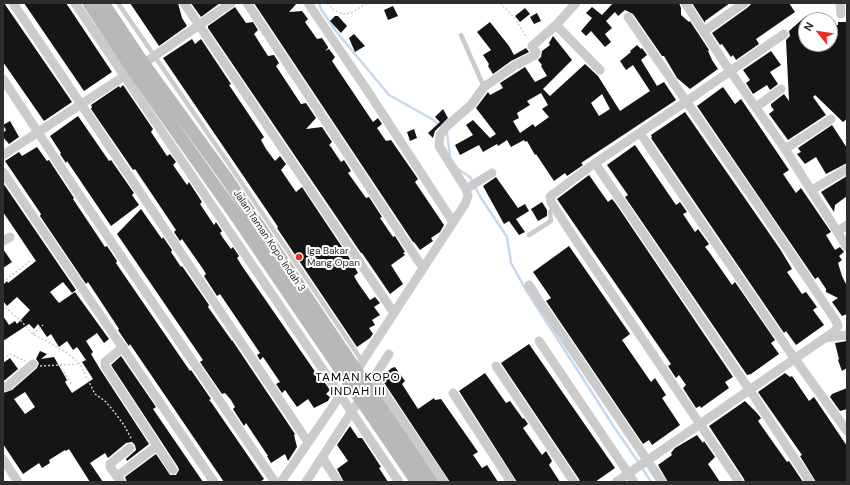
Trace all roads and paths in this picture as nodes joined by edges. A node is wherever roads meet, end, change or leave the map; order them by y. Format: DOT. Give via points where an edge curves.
graph roads {
  1 [pos="13,3"];
  2 [pos="75,3"];
  3 [pos="88,3"];
  4 [pos="103,3"];
  5 [pos="118,3"];
  6 [pos="184,3"];
  7 [pos="230,3"];
  8 [pos="247,3"];
  9 [pos="308,3"];
  10 [pos="327,3"];
  11 [pos="367,3"];
  12 [pos="500,3"];
  13 [pos="576,3"];
  14 [pos="685,3"];
  15 [pos="744,3"];
  16 [pos="840,3"];
  17 [pos="840,14"];
  18 [pos="628,16"];
  19 [pos="199,25"];
  20 [pos="556,25"];
  21 [pos="704,31"];
  22 [pos="784,34"];
  23 [pos="461,35"];
  24 [pos="532,46"];
  25 [pos="139,67"];
  26 [pos="600,70"];
  27 [pos="730,71"];
  28 [pos="3,79"];
  29 [pos="484,87"];
  30 [pos="781,89"];
  31 [pos="687,101"];
  32 [pos="82,105"];
  33 [pos="756,106"];
  34 [pos="831,119"];
  35 [pos="38,133"];
  36 [pos="640,133"];
  37 [pos="786,149"];
  38 [pos="4,156"];
  39 [pos="595,163"];
  40 [pos="847,169"];
  41 [pos="3,172"];
  42 [pos="492,173"];
  43 [pos="471,186"];
  44 [pos="812,190"];
  45 [pos="554,206"];
  46 [pos="234,213"];
  47 [pos="222,220"];
  48 [pos="453,222"];
  49 [pos="847,225"];
  50 [pos="838,231"];
  51 [pos="529,236"];
  52 [pos="847,247"];
  53 [pos="30,260"];
  54 [pos="423,268"];
  55 [pos="3,282"];
  56 [pos="529,285"];
  57 [pos="3,304"];
  58 [pos="394,312"];
  59 [pos="43,325"];
  60 [pos="33,334"];
  61 [pos="847,335"];
  62 [pos="824,338"];
  63 [pos="539,341"];
  64 [pos="123,347"];
  65 [pos="389,354"];
  66 [pos="794,358"];
  67 [pos="3,359"];
  68 [pos="33,364"];
  69 [pos="80,364"];
  70 [pos="60,365"];
  71 [pos="359,365"];
  72 [pos="496,366"];
  73 [pos="349,382"];
  74 [pos="371,382"];
  75 [pos="72,386"];
  76 [pos="3,388"];
  77 [pos="749,390"];
  78 [pos="453,393"];
  79 [pos="340,396"];
  80 [pos="360,400"];
  81 [pos="351,413"];
  82 [pos="699,424"];
  83 [pos="847,431"];
  84 [pos="308,442"];
  85 [pos="157,446"];
  86 [pos="130,448"];
  87 [pos="322,457"];
  88 [pos="3,460"];
  89 [pos="646,461"];
  90 [pos="173,470"];
  91 [pos="629,473"];
  92 [pos="119,479"];
  93 [pos="18,482"];
  94 [pos="214,482"];
  95 [pos="275,482"];
  96 [pos="281,482"];
  97 [pos="306,482"];
  98 [pos="338,482"];
  99 [pos="399,482"];
  100 [pos="417,482"];
  101 [pos="431,482"];
  102 [pos="444,482"];
  103 [pos="511,482"];
  104 [pos="574,482"];
  105 [pos="616,482"];
  106 [pos="634,482"];
  107 [pos="662,482"];
  108 [pos="739,482"];
  109 [pos="810,482"];
  1 -- 32 [label="street"];
  2 -- 25 [label="street"];
  3 -- 25 [label="main road, Jalan Taman Kopo Indah 3"];
  4 -- 25 [label="main road, Jalan Taman Kopo Indah 3"];
  5 -- 25 [label="lane"];
  6 -- 19 [label="street"];
  7 -- 19 [label="street"];
  8 -- 54 [label="street"];
  9 -- 48 [label="street"];
  10 -- 11 [label="path" via="343,14 351,13"];
  12 -- 24 [label="path" via="514,17"];
  13 -- 20 [label="street"];
  14 -- 21 [label="street"];
  15 -- 21 [label="street"];
  16 -- 17 [label="street"];
  18 -- 31 [label="street"];
  19 -- 25 [label="street"];
  19 -- 58 [label="street"];
  20 -- 24 [label="street"];
  20 -- 26 [label="street"];
  21 -- 27 [label="street"];
  22 -- 27 [label="street"];
  23 -- 29 [label="lane"];
  24 -- 29 [label="street" via="535,55"];
  25 -- 32 [label="street"];
  25 -- 46 [label="main road, Jalan Taman Kopo Indah 3"];
  25 -- 47 [label="street"];
  25 -- 71 [label="main road, Jalan Taman Kopo Indah 3" via="229,173"];
  27 -- 31 [label="street"];
  27 -- 33 [label="street"];
  28 -- 35 [label="street"];
  29 -- 43 [label="street" via="471,105 440,135 439,146"];
  30 -- 33 [label="street"];
  31 -- 36 [label="street"];
  31 -- 62 [label="street" via="836,321 837,329"];
  32 -- 35 [label="street"];
  32 -- 84 [label="street"];
  33 -- 37 [label="street"];
  34 -- 37 [label="street"];
  35 -- 38 [label="street"];
  35 -- 95 [label="street"];
  36 -- 39 [label="street"];
  36 -- 66 [label="street"];
  37 -- 44 [label="street"];
  39 -- 45 [label="street" via="552,194 550,200"];
  39 -- 77 [label="street"];
  40 -- 44 [label="street"];
  41 -- 64 [label="street"];
  42 -- 43 [label="street"];
  43 -- 48 [label="street" via="465,204"];
  44 -- 50 [label="street"];
  45 -- 51 [label="lane" via="550,212 551,221"];
  45 -- 82 [label="street"];
  46 -- 47 [label="street"];
  46 -- 73 [label="main road, Jalan Taman Kopo Indah 3"];
  47 -- 79 [label="street"];
  48 -- 54 [label="street"];
  49 -- 50 [label="street"];
  50 -- 52 [label="street"];
  53 -- 55 [label="path"];
  54 -- 58 [label="street"];
  56 -- 89 [label="street"];
  57 -- 60 [label="path"];
  58 -- 71 [label="street"];
  59 -- 60 [label="path"];
  60 -- 69 [label="path" via="66,352"];
  61 -- 62 [label="street"];
  62 -- 66 [label="street"];
  63 -- 91 [label="street"];
  64 -- 85 [label="street" via="106,362 105,366"];
  64 -- 94 [label="street"];
  65 -- 74 [label="street"];
  66 -- 77 [label="street"];
  66 -- 83 [label="street"];
  67 -- 68 [label="path" via="12,355"];
  68 -- 70 [label="path" via="44,367"];
  68 -- 76 [label="street"];
  69 -- 70 [label="path"];
  69 -- 86 [label="path" via="95,394 124,424 132,440"];
  70 -- 75 [label="path"];
  71 -- 73 [label="street"];
  71 -- 74 [label="main road, Jalan Taman Kopo Indah 3"];
  72 -- 104 [label="street"];
  73 -- 79 [label="street"];
  73 -- 80 [label="main road, Jalan Taman Kopo Indah 3"];
  74 -- 80 [label="street"];
  74 -- 101 [label="main road, Jalan Taman Kopo Indah 3"];
  74 -- 102 [label="street"];
  77 -- 82 [label="street"];
  77 -- 109 [label="street"];
  78 -- 103 [label="street"];
  79 -- 81 [label="street"];
  79 -- 84 [label="street"];
  80 -- 81 [label="street"];
  80 -- 100 [label="main road, Jalan Taman Kopo Indah 3"];
  81 -- 87 [label="street"];
  81 -- 99 [label="street"];
  82 -- 89 [label="street"];
  82 -- 108 [label="street"];
  84 -- 96 [label="street"];
  85 -- 90 [label="street"];
  85 -- 92 [label="street"];
  86 -- 92 [label="street" via="110,464"];
  87 -- 97 [label="street"];
  87 -- 98 [label="street"];
  88 -- 93 [label="street"];
  89 -- 91 [label="street"];
  89 -- 107 [label="street"];
  91 -- 105 [label="street"];
  91 -- 106 [label="street"];
}
